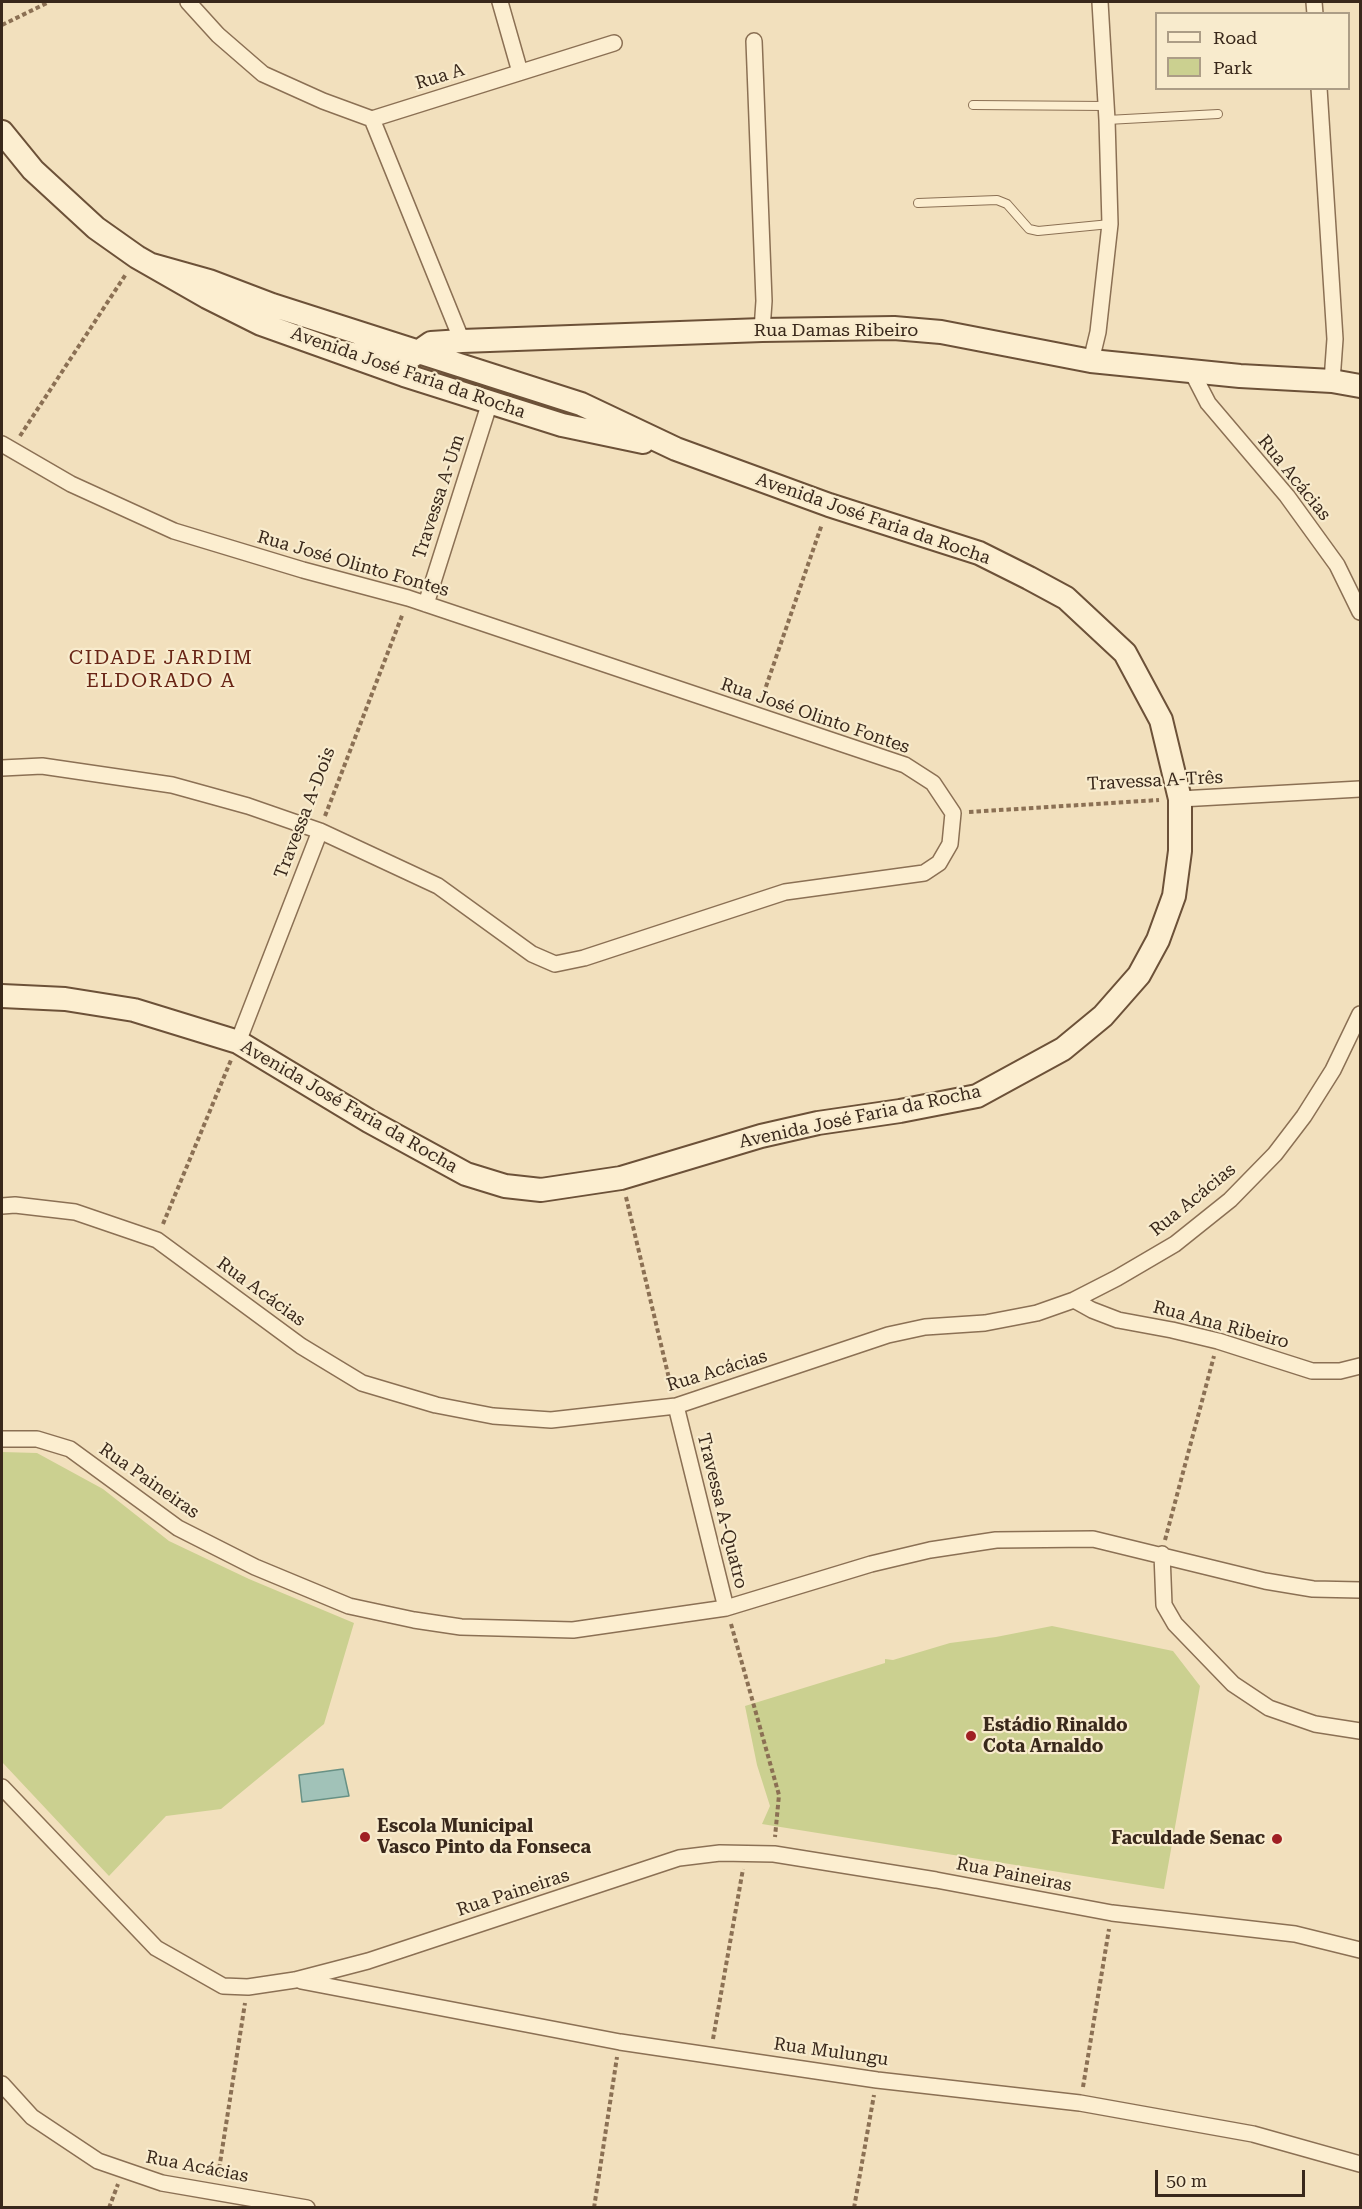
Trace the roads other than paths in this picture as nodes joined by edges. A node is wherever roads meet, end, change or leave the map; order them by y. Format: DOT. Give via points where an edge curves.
graph roads {
  1 [pos="189,2"];
  2 [pos="500,2"];
  3 [pos="1100,2"];
  4 [pos="754,41"];
  5 [pos="614,43"];
  6 [pos="520,72"];
  7 [pos="1320,90"];
  8 [pos="973,105"];
  9 [pos="1106,113"];
  10 [pos="1218,114"];
  11 [pos="372,119"];
  12 [pos="2,132"];
  13 [pos="918,203"];
  14 [pos="1110,224"];
  15 [pos="144,261"];
  16 [pos="762,330"];
  17 [pos="462,341"];
  18 [pos="418,351"];
  19 [pos="342,352"];
  20 [pos="1091,361"];
  21 [pos="1192,372"];
  22 [pos="1332,381"];
  23 [pos="1360,386"];
  24 [pos="490,402"];
  25 [pos="581,404"];
  26 [pos="6,447"];
  27 [pos="676,449"];
  28 [pos="426,604"];
  29 [pos="1360,612"];
  30 [pos="2,768"];
  31 [pos="1360,789"];
  32 [pos="1180,799"];
  33 [pos="320,831"];
  34 [pos="2,996"];
  35 [pos="1360,1014"];
  36 [pos="238,1042"];
  37 [pos="2,1206"];
  38 [pos="1074,1300"];
  39 [pos="1360,1366"];
  40 [pos="676,1406"];
  41 [pos="2,1438"];
  42 [pos="1162,1554"];
  43 [pos="1360,1590"];
  44 [pos="726,1608"];
  45 [pos="1360,1731"];
  46 [pos="2,1787"];
  47 [pos="1360,1950"];
  48 [pos="295,1980"];
  49 [pos="2,2084"];
  50 [pos="1360,2164"];
  51 [pos="307,2208"];
  1 -- 11 [label="street" via="218,35 263,74"];
  2 -- 6 [label="street"];
  3 -- 9 [label="street"];
  4 -- 16 [label="street"];
  5 -- 6 [label="street, Rua A"];
  6 -- 11 [label="street, Rua A"];
  7 -- 22 [label="street" via="1335,339"];
  8 -- 9 [label="lane"];
  9 -- 10 [label="lane"];
  9 -- 14 [label="street"];
  11 -- 17 [label="street"];
  12 -- 15 [label="street, Avenida José Faria da Rocha" via="33,170 96,228"];
  13 -- 14 [label="lane" via="997,200 1007,204 1029,229 1038,231"];
  14 -- 20 [label="street"];
  15 -- 18 [label="street, Avenida José Faria da Rocha"];
  15 -- 19 [label="street, Avenida José Faria da Rocha" via="261,324"];
  16 -- 17 [label="street, Rua Damas Ribeiro"];
  16 -- 20 [label="street, Rua Damas Ribeiro" via="894,328 941,332"];
  17 -- 18 [label="street, Rua Damas Ribeiro" via="431,343"];
  18 -- 19 [label="street, Rua Damas Ribeiro" via="408,360 397,362"];
  18 -- 25 [label="street, Avenida José Faria da Rocha"];
  19 -- 24 [label="street, Avenida José Faria da Rocha"];
  20 -- 21 [label="street, Rua Damas Ribeiro"];
  21 -- 22 [label="street, Rua Damas Ribeiro"];
  21 -- 29 [label="street, Rua Acácias" via="1208,403 1287,496 1336,565"];
  22 -- 23 [label="street, Rua Damas Ribeiro"];
  24 -- 25 [label="street" via="499,394"];
  24 -- 27 [label="street, Avenida José Faria da Rocha" via="562,425"];
  24 -- 28 [label="street, Travessa A-Um"];
  25 -- 27 [label="street, Avenida José Faria da Rocha"];
  26 -- 28 [label="street, Rua José Olinto Fontes" via="71,484 174,531"];
  27 -- 32 [label="street, Avenida José Faria da Rocha" via="829,505 979,553 1066,598 1125,653 1161,720"];
  28 -- 33 [label="street, Rua José Olinto Fontes" via="905,765 933,783 953,813 950,844 939,863 924,873 785,892 585,958 555,964 532,954 438,886"];
  30 -- 33 [label="street" via="42,766 172,785"];
  31 -- 32 [label="street, Travessa A-Três"];
  32 -- 36 [label="street, Avenida José Faria da Rocha" via="1180,851 1174,896 1158,940 1138,975 1103,1016 1063,1049 977,1096 818,1123 621,1178 541,1190 504,1186 466,1173 369,1121"];
  33 -- 36 [label="street, Travessa A-Dois"];
  34 -- 36 [label="street, Avenida José Faria da Rocha" via="65,999 134,1010"];
  35 -- 38 [label="street, Rua Acácias" via="1333,1070 1304,1116 1275,1154 1230,1200 1175,1244"];
  37 -- 40 [label="street, Rua Acácias" via="75,1212 157,1240 301,1346 362,1383 436,1405 493,1416 551,1420"];
  38 -- 39 [label="street, Rua Ana Ribeiro" via="1118,1320 1218,1341 1312,1371"];
  38 -- 40 [label="street, Rua Acácias" via="1037,1313 995,1321 888,1335"];
  40 -- 44 [label="street, Travessa A-Quatro"];
  41 -- 44 [label="street, Rua Paineiras" via="37,1439 70,1449 178,1528 255,1567 349,1606 461,1627 573,1630"];
  42 -- 43 [label="street, Rua Paineiras" via="1265,1581 1313,1589"];
  42 -- 44 [label="street, Rua Paineiras" via="1093,1539 996,1540 871,1564"];
  42 -- 45 [label="street" via="1164,1605 1175,1624 1233,1684 1269,1708 1315,1724"];
  46 -- 48 [label="street, Rua Paineiras" via="156,1948 223,1986 248,1987"];
  47 -- 48 [label="street, Rua Paineiras" via="1295,1934 1112,1913 774,1854 720,1853 679,1858 368,1961"];
  48 -- 50 [label="street, Rua Mulungu" via="620,2042 877,2080 1080,2103 1253,2134"];
  49 -- 51 [label="street, Rua Acácias" via="32,2116 98,2162 162,2183"];
}
